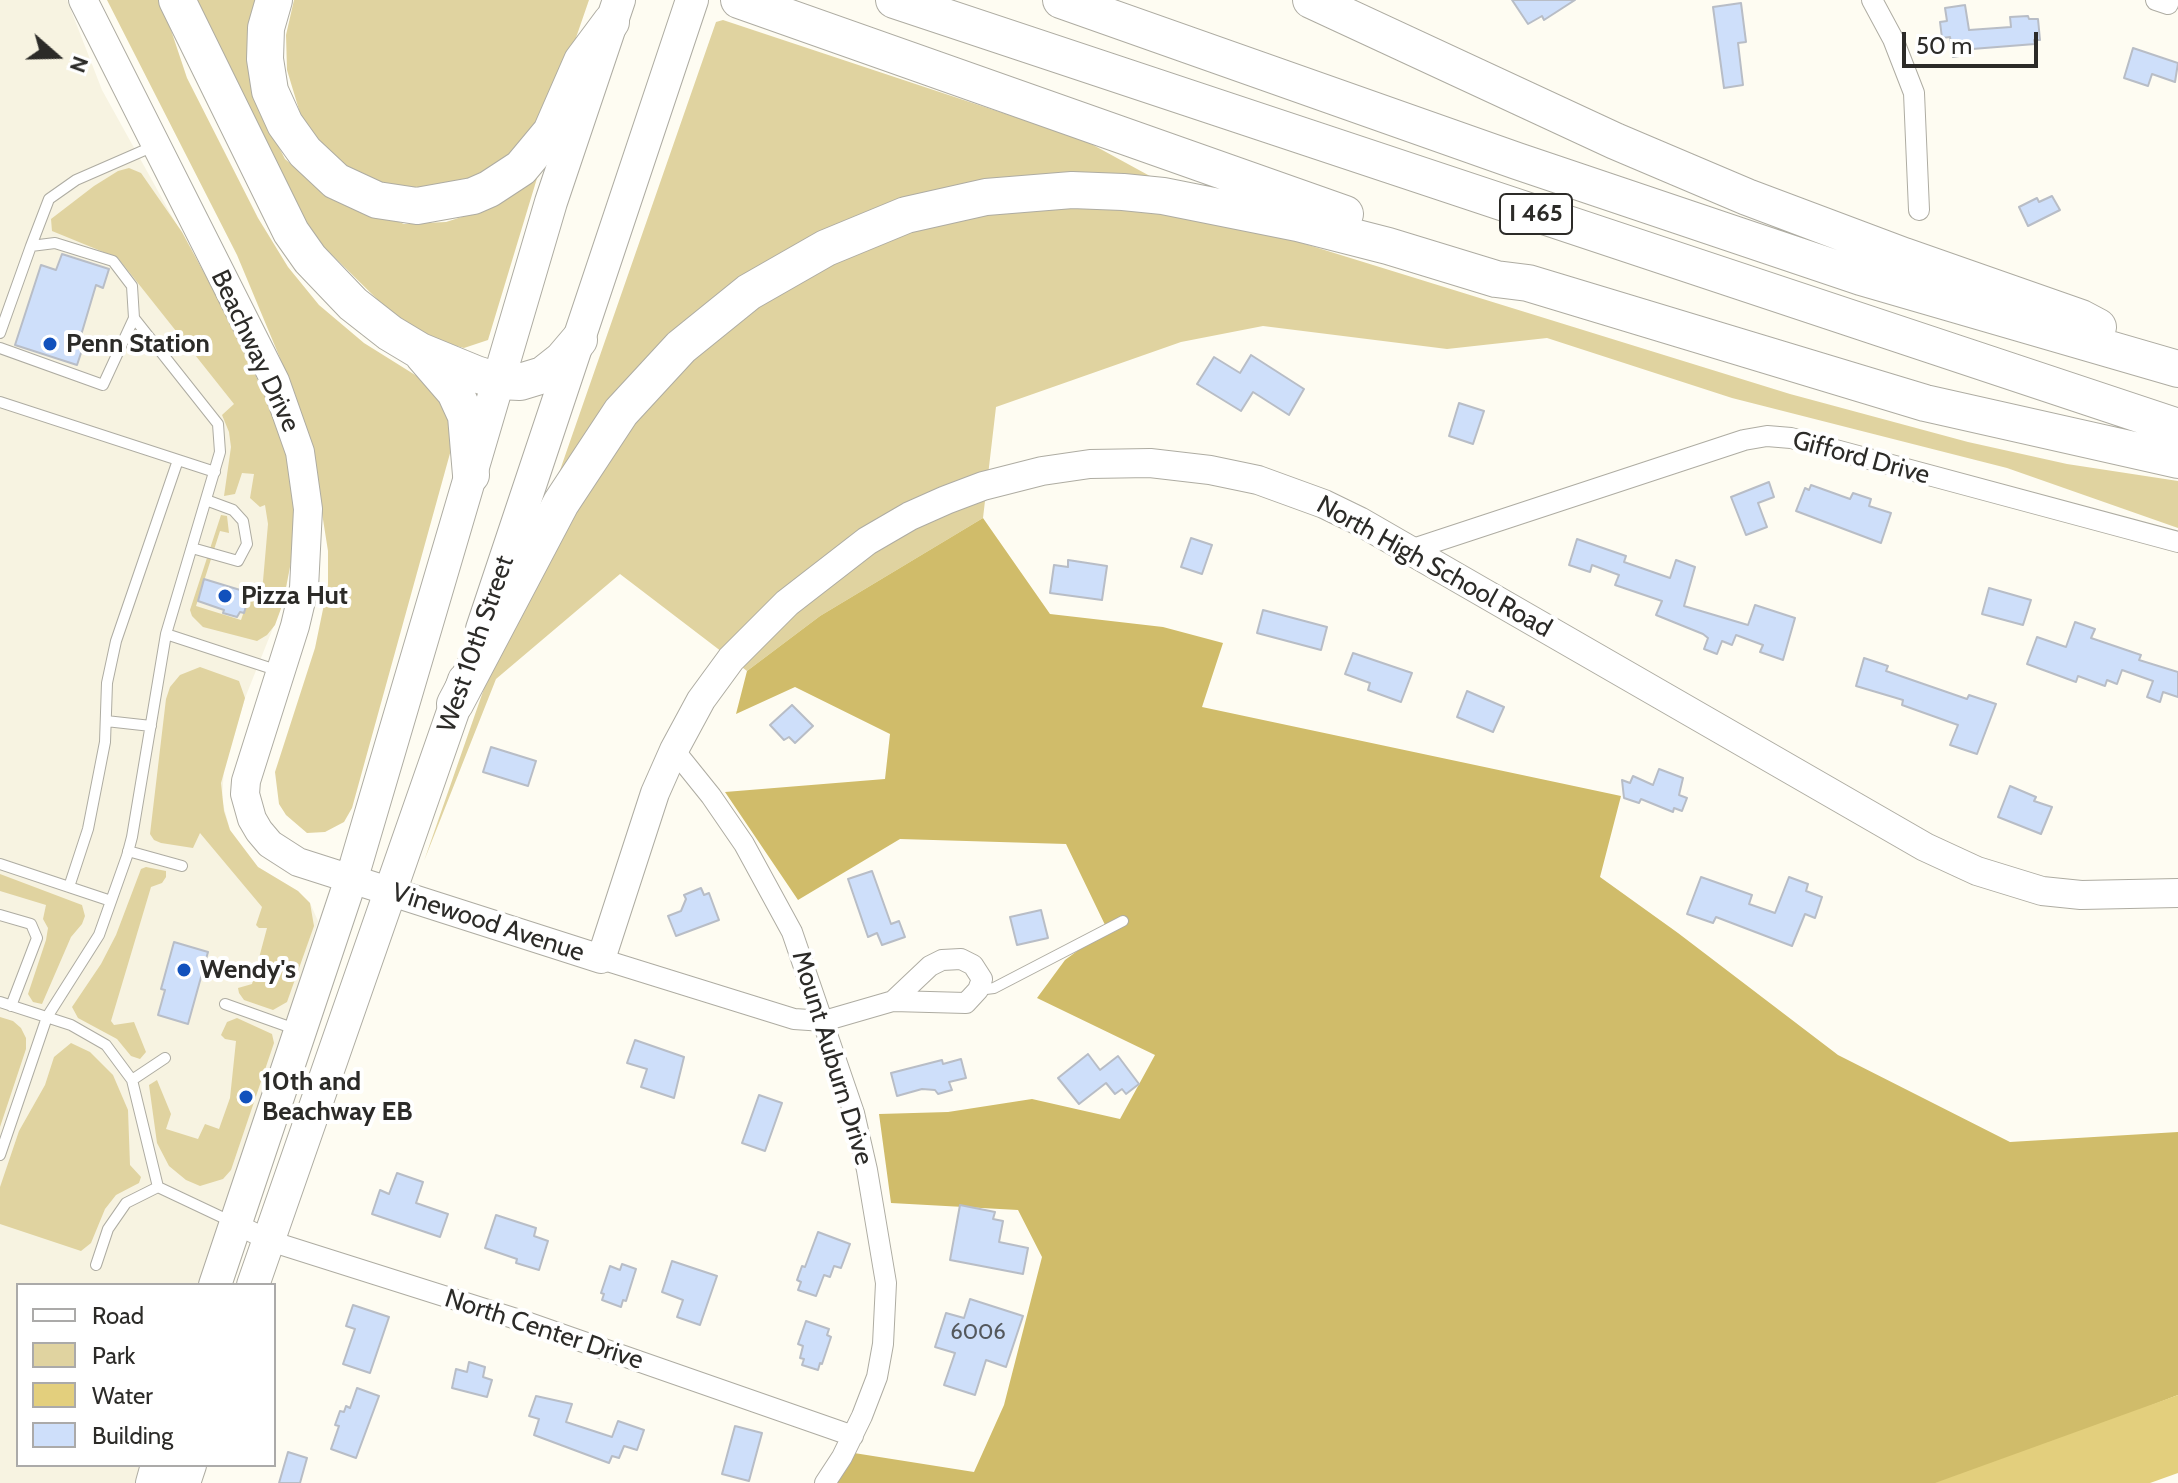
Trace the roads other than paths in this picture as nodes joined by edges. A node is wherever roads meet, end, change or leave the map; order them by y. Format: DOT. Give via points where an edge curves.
graph roads {
  1 [pos="83,0"];
  2 [pos="177,0"];
  3 [pos="274,0"];
  4 [pos="692,0"];
  5 [pos="739,0"];
  6 [pos="894,0"];
  7 [pos="1061,0"];
  8 [pos="1311,0"];
  9 [pos="1872,0"];
  10 [pos="615,11"];
  11 [pos="156,145"];
  12 [pos="1919,210"];
  13 [pos="31,246"];
  14 [pos="1528,283"];
  15 [pos="134,318"];
  16 [pos="0,333"];
  17 [pos="579,340"];
  18 [pos="0,348"];
  19 [pos="420,351"];
  20 [pos="2178,368"];
  21 [pos="498,381"];
  22 [pos="0,402"];
  23 [pos="2178,427"];
  24 [pos="178,460"];
  25 [pos="2178,460"];
  26 [pos="215,472"];
  27 [pos="471,475"];
  28 [pos="206,500"];
  29 [pos="2178,542"];
  30 [pos="192,548"];
  31 [pos="1410,550"];
  32 [pos="166,634"];
  33 [pos="281,672"];
  34 [pos="455,704"];
  35 [pos="106,721"];
  36 [pos="151,726"];
  37 [pos="674,750"];
  38 [pos="128,851"];
  39 [pos="0,864"];
  40 [pos="182,866"];
  41 [pos="372,886"];
  42 [pos="69,887"];
  43 [pos="2178,893"];
  44 [pos="111,901"];
  45 [pos="0,915"];
  46 [pos="1123,921"];
  47 [pos="601,959"];
  48 [pos="978,990"];
  49 [pos="893,1001"];
  50 [pos="0,1002"];
  51 [pos="225,1004"];
  52 [pos="11,1006"];
  53 [pos="47,1017"];
  54 [pos="824,1021"];
  55 [pos="300,1031"];
  56 [pos="165,1058"];
  57 [pos="132,1080"];
  58 [pos="0,1155"];
  59 [pos="158,1187"];
  60 [pos="236,1224"];
  61 [pos="270,1241"];
  62 [pos="96,1265"];
  63 [pos="216,1283"];
  64 [pos="254,1283"];
  65 [pos="853,1436"];
  66 [pos="825,1483"];
  1 -- 11 [label="street, Beachway Drive"];
  2 -- 19 [label="highway" via="272,197 310,259 353,304"];
  3 -- 10 [label="highway" via="265,59 270,91 285,124 336,181 377,200 417,206 473,196 521,168 551,132 582,61"];
  4 -- 17 [label="main road, West 10th Street"];
  5 -- 14 [label="highway" via="1500,267"];
  6 -- 23 [label="highway, I 465"];
  7 -- 20 [label="highway, I 465" via="1861,277"];
  8 -- 20 [label="highway" via="1747,197 2081,318"];
  9 -- 12 [label="street" via="1914,93"];
  10 -- 21 [label="main road, West 10th Street"];
  11 -- 13 [label="lane" via="76,180 49,199"];
  11 -- 33 [label="street, Beachway Drive" via="282,396 300,452 308,509 307,568"];
  13 -- 15 [label="lane" via="55,243 113,261 132,286"];
  13 -- 16 [label="lane"];
  14 -- 25 [label="highway" via="1925,403"];
  14 -- 34 [label="highway" via="1496,279 1298,223 1123,192 986,197 869,229 788,267 749,292 651,376 561,503"];
  15 -- 18 [label="lane" via="103,385"];
  15 -- 26 [label="lane" via="218,424"];
  17 -- 21 [label="highway" via="543,375"];
  17 -- 34 [label="main road, West 10th Street"];
  19 -- 21 [label="highway"];
  19 -- 27 [label="highway" via="462,404 469,427"];
  21 -- 27 [label="main road, West 10th Street"];
  22 -- 24 [label="lane"];
  24 -- 26 [label="lane"];
  24 -- 35 [label="lane" via="116,641"];
  26 -- 28 [label="lane"];
  27 -- 41 [label="main road, West 10th Street"];
  28 -- 30 [label="lane"];
  28 -- 30 [label="lane" via="233,510 243,521 247,544 238,561"];
  29 -- 31 [label="street, Gifford Drive" via="1791,438 1767,436"];
  30 -- 32 [label="lane"];
  31 -- 37 [label="street, North High School Road" via="1324,504 1219,471 1120,463 1012,478 910,516 808,586 731,659"];
  31 -- 43 [label="street, North High School Road" via="1925,847 1977,871 2042,891"];
  32 -- 33 [label="lane"];
  32 -- 36 [label="lane"];
  33 -- 41 [label="street, Beachway Drive" via="246,781 247,805 259,831 283,854"];
  34 -- 41 [label="main road, West 10th Street"];
  35 -- 36 [label="lane"];
  35 -- 42 [label="lane" via="88,829"];
  36 -- 38 [label="lane"];
  37 -- 47 [label="street, North High School Road"];
  37 -- 54 [label="street, Mount Auburn Drive" via="721,809 770,887"];
  38 -- 40 [label="lane"];
  38 -- 44 [label="lane"];
  39 -- 42 [label="lane"];
  41 -- 47 [label="street, Vinewood Avenue"];
  41 -- 55 [label="main road, West 10th Street"];
  41 -- 61 [label="main road, West 10th Street"];
  42 -- 44 [label="lane"];
  44 -- 53 [label="lane" via="99,935"];
  45 -- 52 [label="lane" via="31,924 37,938"];
  46 -- 48 [label="lane" via="994,988"];
  47 -- 54 [label="street" via="794,1019"];
  48 -- 49 [label="street" via="966,1003"];
  48 -- 49 [label="street" via="982,979 973,965 961,959 942,960"];
  49 -- 54 [label="street"];
  50 -- 52 [label="lane"];
  51 -- 55 [label="lane"];
  52 -- 53 [label="lane"];
  53 -- 57 [label="lane" via="106,1045"];
  53 -- 58 [label="lane"];
  54 -- 65 [label="street, Mount Auburn Drive" via="857,1127 886,1283 877,1377"];
  55 -- 60 [label="main road, West 10th Street"];
  56 -- 57 [label="lane"];
  57 -- 59 [label="lane"];
  59 -- 60 [label="lane"];
  59 -- 62 [label="lane" via="126,1203 108,1229"];
  60 -- 61 [label="street, North Center Drive"];
  60 -- 63 [label="main road, West 10th Street"];
  61 -- 64 [label="main road, West 10th Street"];
  61 -- 65 [label="street, North Center Drive" via="529,1323"];
  65 -- 66 [label="street, Mount Auburn Drive"];
}
